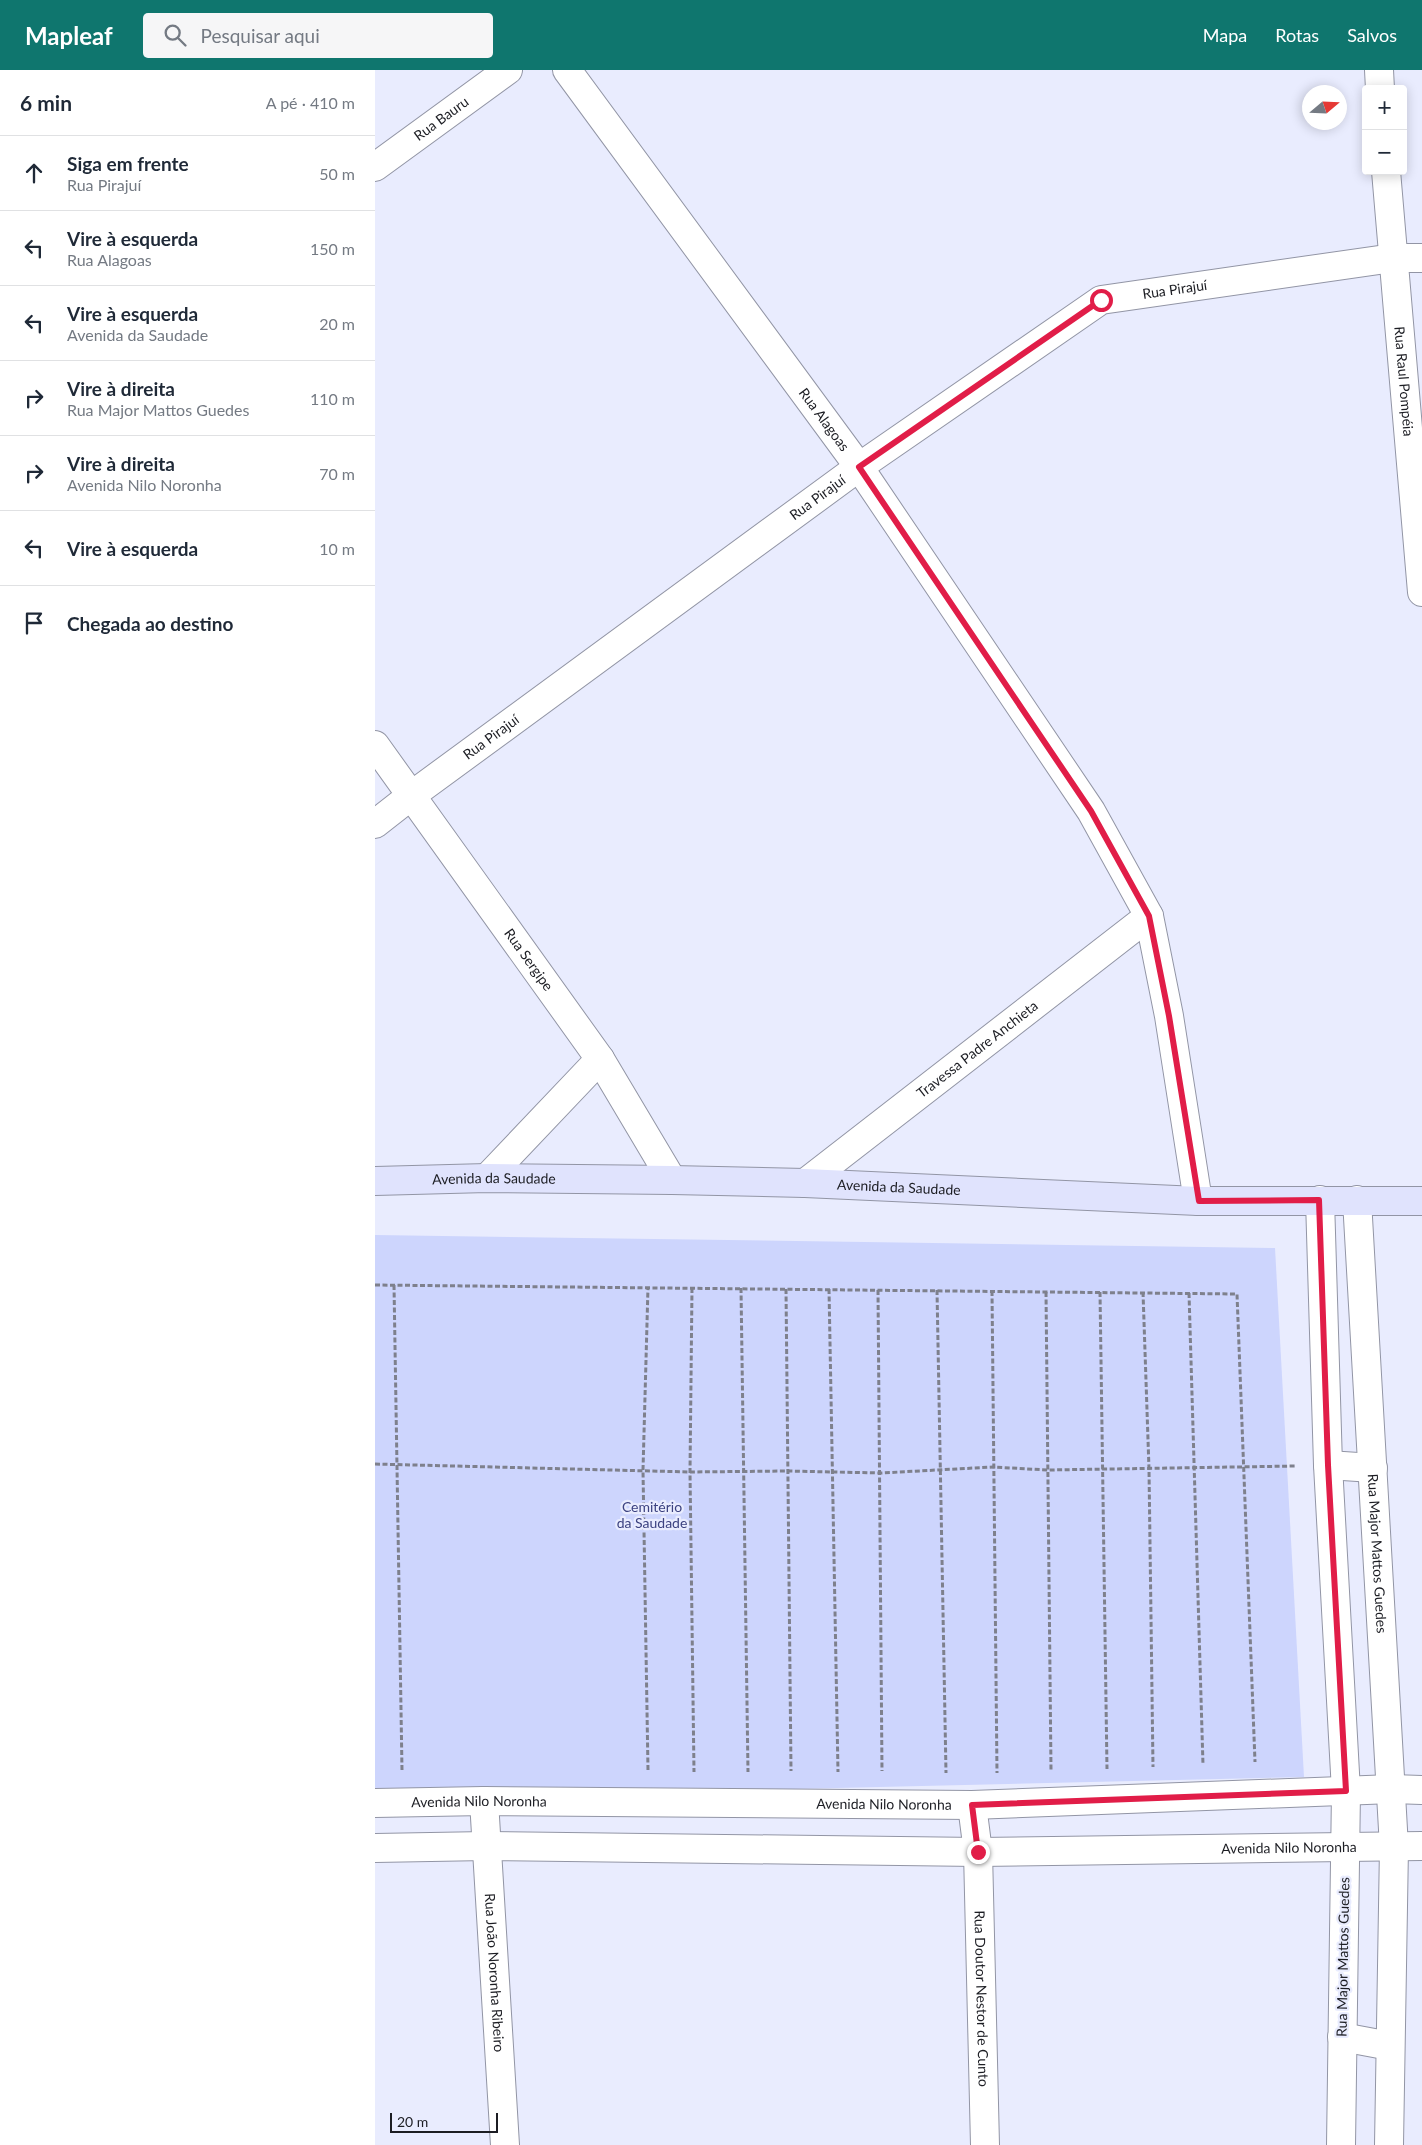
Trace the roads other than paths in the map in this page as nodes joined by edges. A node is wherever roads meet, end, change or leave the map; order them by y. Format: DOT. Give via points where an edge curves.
graph roads {
  1 [pos="508,70"];
  2 [pos="567,70"];
  3 [pos="1379,70"];
  4 [pos="1380,85"];
  5 [pos="375,167"];
  6 [pos="1386,175"];
  7 [pos="1393,258"];
  8 [pos="1422,258"];
  9 [pos="859,467"];
  10 [pos="1422,592"];
  11 [pos="375,745"];
  12 [pos="412,795"];
  13 [pos="375,824"];
  14 [pos="1149,916"];
  15 [pos="600,1059"];
  16 [pos="487,1178"];
  17 [pos="672,1180"];
  18 [pos="375,1181"];
  19 [pos="805,1183"];
  20 [pos="1319,1200"];
  21 [pos="1357,1200"];
  22 [pos="1199,1201"];
  23 [pos="1422,1201"];
  24 [pos="1328,1465"];
  25 [pos="1373,1468"];
  26 [pos="1392,1790"];
  27 [pos="1422,1790"];
  28 [pos="1346,1791"];
  29 [pos="484,1801"];
  30 [pos="375,1803"];
  31 [pos="972,1805"];
  32 [pos="486,1846"];
  33 [pos="1422,1846"];
  34 [pos="1394,1847"];
  35 [pos="375,1848"];
  36 [pos="1344,1848"];
  37 [pos="978,1852"];
  38 [pos="1342,2036"];
  39 [pos="1390,2046"];
  40 [pos="505,2145"];
  41 [pos="985,2145"];
  42 [pos="1341,2145"];
  43 [pos="1389,2145"];
  1 -- 5 [label="street, Rua Bauru"];
  2 -- 9 [label="street, Rua Alagoas"];
  3 -- 4 [label="street"];
  6 -- 7 [label="street, Rua Raul Pompéia"];
  7 -- 8 [label="street, Rua Pirajuí"];
  7 -- 9 [label="street, Rua Pirajuí" via="1101,300"];
  7 -- 10 [label="street, Rua Raul Pompéia"];
  9 -- 12 [label="street, Rua Pirajuí"];
  9 -- 14 [label="street, Rua Alagoas" via="1091,811"];
  11 -- 12 [label="street, Rua Sergipe"];
  12 -- 13 [label="street, Rua Pirajuí"];
  12 -- 15 [label="street, Rua Sergipe"];
  14 -- 19 [label="street, Travessa Padre Anchieta"];
  14 -- 22 [label="street, Rua Alagoas"];
  15 -- 16 [label="street"];
  15 -- 17 [label="street, Rua Sergipe"];
  16 -- 17 [label="main road, Avenida da Saudade"];
  16 -- 18 [label="main road, Avenida da Saudade"];
  17 -- 19 [label="main road, Avenida da Saudade"];
  19 -- 22 [label="main road, Avenida da Saudade"];
  20 -- 21 [label="main road, Avenida da Saudade"];
  20 -- 22 [label="main road, Avenida da Saudade"];
  20 -- 24 [label="street, Rua Major Mattos Guedes"];
  21 -- 23 [label="main road, Avenida da Saudade"];
  21 -- 25 [label="street, Rua Major Mattos Guedes"];
  24 -- 25 [label="street"];
  24 -- 28 [label="street, Rua Major Mattos Guedes"];
  25 -- 26 [label="street, Rua Major Mattos Guedes"];
  26 -- 27 [label="street, Avenida Nilo Noronha"];
  26 -- 28 [label="street, Avenida Nilo Noronha"];
  26 -- 34 [label="street, Rua Major Mattos Guedes"];
  28 -- 31 [label="street, Avenida Nilo Noronha"];
  28 -- 36 [label="street, Rua Major Mattos Guedes"];
  29 -- 30 [label="street, Avenida Nilo Noronha"];
  29 -- 31 [label="street, Avenida Nilo Noronha"];
  29 -- 32 [label="street, Rua João Noronha Ribeiro"];
  31 -- 37 [label="street, Rua Doutor Nestor de Cunto"];
  32 -- 35 [label="street, Avenida Nilo Noronha"];
  32 -- 37 [label="street, Avenida Nilo Noronha"];
  32 -- 40 [label="street, Rua João Noronha Ribeiro"];
  33 -- 34 [label="street, Avenida Nilo Noronha"];
  34 -- 36 [label="street, Avenida Nilo Noronha"];
  34 -- 39 [label="street, Rua Major Mattos Guedes"];
  36 -- 37 [label="street, Avenida Nilo Noronha"];
  36 -- 38 [label="street, Rua Major Mattos Guedes"];
  37 -- 41 [label="street, Rua Doutor Nestor de Cunto"];
  38 -- 39 [label="street"];
  38 -- 42 [label="street, Rua Major Mattos Guedes"];
  39 -- 43 [label="street, Rua Major Mattos Guedes"];
}
